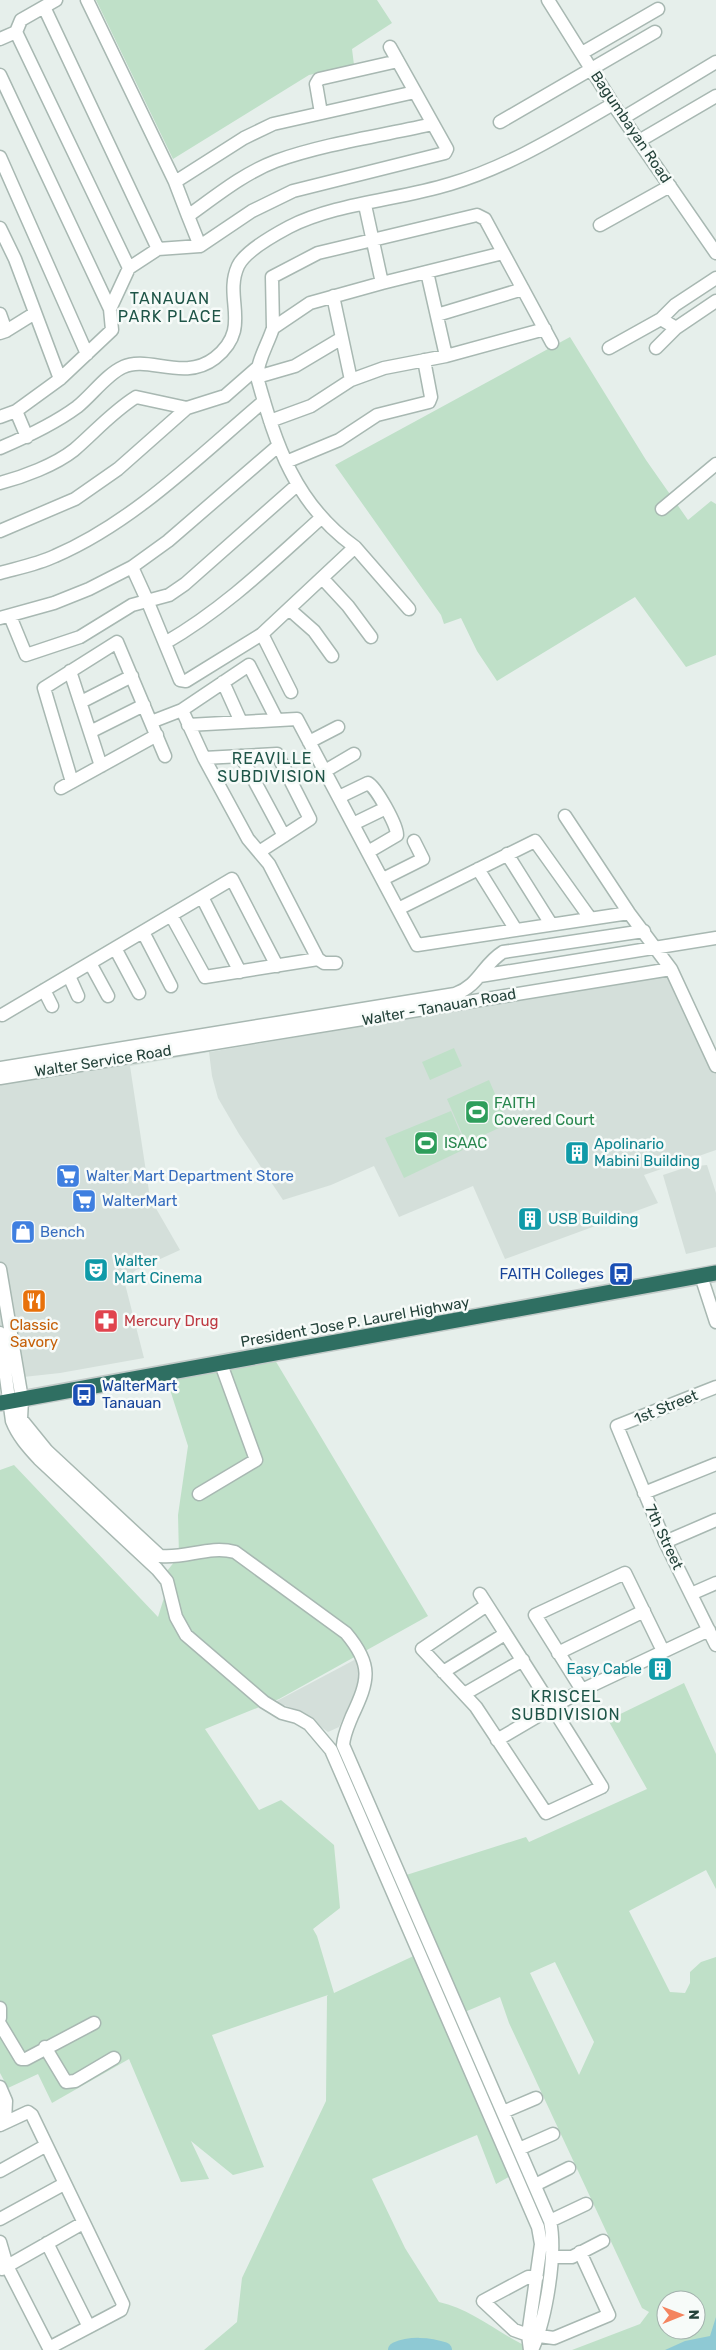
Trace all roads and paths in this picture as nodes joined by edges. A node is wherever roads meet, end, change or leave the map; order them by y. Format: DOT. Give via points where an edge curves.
graph roads {
  1 [pos="56,0"];
  2 [pos="87,0"];
  3 [pos="548,0"];
  4 [pos="44,6"];
  5 [pos="658,9"];
  6 [pos="16,32"];
  7 [pos="655,32"];
  8 [pos="0,40"];
  9 [pos="390,46"];
  10 [pos="582,53"];
  11 [pos="398,61"];
  12 [pos="716,62"];
  13 [pos="593,70"];
  14 [pos="0,75"];
  15 [pos="415,92"];
  16 [pos="716,96"];
  17 [pos="614,104"];
  18 [pos="322,113"];
  19 [pos="623,118"];
  20 [pos="500,122"];
  21 [pos="433,124"];
  22 [pos="639,141"];
  23 [pos="0,157"];
  24 [pos="175,182"];
  25 [pos="670,186"];
  26 [pos="365,204"];
  27 [pos="188,216"];
  28 [pos="600,225"];
  29 [pos="0,228"];
  30 [pos="372,240"];
  31 [pos="200,246"];
  32 [pos="158,249"];
  33 [pos="503,253"];
  34 [pos="716,253"];
  35 [pos="129,268"];
  36 [pos="427,272"];
  37 [pos="716,278"];
  38 [pos="382,283"];
  39 [pos="523,289"];
  40 [pos="333,296"];
  41 [pos="716,301"];
  42 [pos="110,309"];
  43 [pos="35,313"];
  44 [pos="0,314"];
  45 [pos="437,315"];
  46 [pos="661,319"];
  47 [pos="273,328"];
  48 [pos="676,328"];
  49 [pos="545,329"];
  50 [pos="3,332"];
  51 [pos="342,338"];
  52 [pos="552,342"];
  53 [pos="609,348"];
  54 [pos="656,348"];
  55 [pos="87,354"];
  56 [pos="446,356"];
  57 [pos="424,360"];
  58 [pos="257,372"];
  59 [pos="60,379"];
  60 [pos="351,380"];
  61 [pos="264,401"];
  62 [pos="187,408"];
  63 [pos="16,411"];
  64 [pos="0,417"];
  65 [pos="270,421"];
  66 [pos="27,437"];
  67 [pos="278,446"];
  68 [pos="0,448"];
  69 [pos="286,462"];
  70 [pos="716,464"];
  71 [pos="0,483"];
  72 [pos="297,485"];
  73 [pos="662,509"];
  74 [pos="321,518"];
  75 [pos="0,530"];
  76 [pos="355,547"];
  77 [pos="132,567"];
  78 [pos="0,573"];
  79 [pos="323,579"];
  80 [pos="147,600"];
  81 [pos="289,609"];
  82 [pos="409,609"];
  83 [pos="5,617"];
  84 [pos="262,634"];
  85 [pos="371,637"];
  86 [pos="166,643"];
  87 [pos="332,656"];
  88 [pos="70,671"];
  89 [pos="132,676"];
  90 [pos="223,682"];
  91 [pos="291,692"];
  92 [pos="80,702"];
  93 [pos="144,705"];
  94 [pos="182,710"];
  95 [pos="277,720"];
  96 [pos="151,722"];
  97 [pos="241,722"];
  98 [pos="188,726"];
  99 [pos="338,727"];
  100 [pos="90,732"];
  101 [pos="156,735"];
  102 [pos="309,742"];
  103 [pos="354,754"];
  104 [pos="165,756"];
  105 [pos="240,756"];
  106 [pos="204,758"];
  107 [pos="100,766"];
  108 [pos="325,771"];
  109 [pos="72,782"];
  110 [pos="61,788"];
  111 [pos="339,797"];
  112 [pos="386,808"];
  113 [pos="565,816"];
  114 [pos="353,824"];
  115 [pos="284,836"];
  116 [pos="414,841"];
  117 [pos="259,852"];
  118 [pos="368,852"];
  119 [pos="508,854"];
  120 [pos="478,869"];
  121 [pos="383,879"];
  122 [pos="202,897"];
  123 [pos="398,909"];
  124 [pos="629,913"];
  125 [pos="171,915"];
  126 [pos="590,918"];
  127 [pos="551,924"];
  128 [pos="516,930"];
  129 [pos="644,931"];
  130 [pos="143,932"];
  131 [pos="716,938"];
  132 [pos="655,947"];
  133 [pos="115,948"];
  134 [pos="318,959"];
  135 [pos="90,963"];
  136 [pos="336,963"];
  137 [pos="277,966"];
  138 [pos="671,969"];
  139 [pos="240,972"];
  140 [pos="69,976"];
  141 [pos="480,976"];
  142 [pos="171,986"];
  143 [pos="44,990"];
  144 [pos="139,993"];
  145 [pos="78,996"];
  146 [pos="108,996"];
  147 [pos="52,1006"];
  148 [pos="2,1015"];
  149 [pos="207,1044"];
  150 [pos="716,1066"];
  151 [pos="0,1068"];
  152 [pos="0,1078"];
  153 [pos="0,1269"];
  154 [pos="708,1274"];
  155 [pos="716,1322"];
  156 [pos="0,1333"];
  157 [pos="221,1364"];
  158 [pos="716,1387"];
  159 [pos="11,1401"];
  160 [pos="617,1426"];
  161 [pos="716,1464"];
  162 [pos="644,1493"];
  163 [pos="199,1494"];
  164 [pos="716,1520"];
  165 [pos="664,1542"];
  166 [pos="156,1560"];
  167 [pos="716,1583"];
  168 [pos="480,1594"];
  169 [pos="691,1594"];
  170 [pos="487,1605"];
  171 [pos="644,1611"];
  172 [pos="709,1630"];
  173 [pos="505,1634"];
  174 [pos="716,1645"];
  175 [pos="663,1651"];
  176 [pos="558,1653"];
  177 [pos="522,1660"];
  178 [pos="443,1672"];
  179 [pos="582,1690"];
  180 [pos="466,1693"];
  181 [pos="553,1707"];
  182 [pos="497,1740"];
  183 [pos="337,1748"];
  184 [pos="449,2004"];
  185 [pos="0,2008"];
  186 [pos="0,2018"];
  187 [pos="94,2023"];
  188 [pos="0,2024"];
  189 [pos="45,2047"];
  190 [pos="114,2058"];
  191 [pos="0,2087"];
  192 [pos="536,2098"];
  193 [pos="503,2112"];
  194 [pos="3,2123"];
  195 [pos="553,2134"];
  196 [pos="46,2146"];
  197 [pos="519,2149"];
  198 [pos="569,2168"];
  199 [pos="0,2171"];
  200 [pos="64,2184"];
  201 [pos="535,2185"];
  202 [pos="586,2204"];
  203 [pos="0,2219"];
  204 [pos="550,2221"];
  205 [pos="83,2223"];
  206 [pos="603,2241"];
  207 [pos="0,2242"];
  208 [pos="47,2243"];
  209 [pos="580,2252"];
  210 [pos="553,2257"];
  211 [pos="4,2268"];
  212 [pos="537,2277"];
  213 [pos="89,2327"];
  214 [pos="533,2335"];
  215 [pos="49,2349"];
  216 [pos="531,2350"];
  1 -- 4 [label="street"];
  2 -- 24 [label="street"];
  3 -- 10 [label="street, Bagumbayan Road"];
  4 -- 6 [label="street" via="21,20"];
  4 -- 32 [label="street"];
  5 -- 10 [label="street"];
  6 -- 8 [label="street"];
  6 -- 35 [label="street"];
  7 -- 13 [label="street"];
  9 -- 11 [label="street"];
  10 -- 13 [label="street, Bagumbayan Road"];
  11 -- 15 [label="street"];
  11 -- 18 [label="street" via="319,79 316,84"];
  12 -- 19 [label="street"];
  13 -- 17 [label="street, Bagumbayan Road"];
  13 -- 20 [label="street"];
  14 -- 42 [label="street"];
  15 -- 18 [label="street"];
  15 -- 21 [label="street"];
  16 -- 22 [label="street"];
  17 -- 19 [label="street, Bagumbayan Road"];
  17 -- 26 [label="street" via="476,176"];
  18 -- 24 [label="street" via="273,124 244,138"];
  19 -- 22 [label="street, Bagumbayan Road"];
  21 -- 27 [label="street" via="276,161 246,176"];
  21 -- 31 [label="street" via="447,149 442,155 293,191 252,211"];
  22 -- 25 [label="street, Bagumbayan Road"];
  23 -- 55 [label="street"];
  24 -- 27 [label="street"];
  25 -- 28 [label="street"];
  25 -- 34 [label="street, Bagumbayan Road"];
  26 -- 30 [label="street"];
  26 -- 66 [label="street" via="314,216 255,248 238,266 234,286 236,322 231,341 214,359 194,367 172,369 133,364 122,367 76,408"];
  27 -- 31 [label="street"];
  29 -- 43 [label="street"];
  30 -- 33 [label="street" via="477,215 485,219"];
  30 -- 38 [label="street"];
  30 -- 47 [label="street" via="318,253 272,277"];
  31 -- 32 [label="street"];
  32 -- 35 [label="street"];
  33 -- 36 [label="street"];
  33 -- 39 [label="street"];
  35 -- 42 [label="street"];
  36 -- 38 [label="street"];
  36 -- 45 [label="street"];
  37 -- 46 [label="street" via="675,305"];
  38 -- 40 [label="street"];
  39 -- 45 [label="street"];
  39 -- 49 [label="street"];
  40 -- 47 [label="street" via="310,303"];
  40 -- 51 [label="street"];
  41 -- 48 [label="street"];
  42 -- 55 [label="street" via="112,330"];
  43 -- 50 [label="street"];
  43 -- 59 [label="street"];
  44 -- 50 [label="street"];
  45 -- 56 [label="street"];
  46 -- 48 [label="street"];
  46 -- 53 [label="street"];
  47 -- 58 [label="street"];
  48 -- 54 [label="street"];
  49 -- 52 [label="street"];
  49 -- 56 [label="street"];
  51 -- 58 [label="street" via="295,366"];
  51 -- 60 [label="street"];
  55 -- 59 [label="street"];
  56 -- 57 [label="street"];
  57 -- 60 [label="street" via="384,368"];
  57 -- 69 [label="street" via="431,397 429,402 377,415 339,440"];
  58 -- 61 [label="street"];
  58 -- 62 [label="street" via="226,396"];
  59 -- 63 [label="street"];
  60 -- 65 [label="street" via="311,406"];
  61 -- 65 [label="street"];
  61 -- 78 [label="street" via="115,524 55,556"];
  62 -- 71 [label="street" via="136,397 120,406 72,451 23,477"];
  62 -- 75 [label="street" via="118,469 75,499"];
  63 -- 64 [label="street"];
  63 -- 66 [label="street"];
  65 -- 67 [label="street"];
  66 -- 68 [label="street"];
  67 -- 69 [label="street"];
  67 -- 77 [label="street" via="168,541"];
  69 -- 72 [label="street"];
  70 -- 73 [label="street"];
  72 -- 74 [label="street"];
  72 -- 80 [label="street" via="185,584 168,595"];
  74 -- 76 [label="street"];
  74 -- 86 [label="street" via="241,592 200,624"];
  76 -- 79 [label="street"];
  76 -- 82 [label="street"];
  77 -- 80 [label="street"];
  77 -- 83 [label="street" via="54,603"];
  79 -- 81 [label="street"];
  79 -- 85 [label="street"];
  80 -- 83 [label="street" via="132,605 80,637 29,656 23,653"];
  80 -- 86 [label="street"];
  81 -- 84 [label="street"];
  81 -- 87 [label="street" via="314,631"];
  84 -- 86 [label="street" via="182,681"];
  84 -- 91 [label="street"];
  88 -- 89 [label="street" via="117,642"];
  88 -- 92 [label="street"];
  88 -- 109 [label="street" via="44,688"];
  89 -- 92 [label="street"];
  89 -- 93 [label="street"];
  90 -- 94 [label="street"];
  90 -- 95 [label="street" via="249,664"];
  90 -- 97 [label="street"];
  92 -- 100 [label="street"];
  93 -- 96 [label="street"];
  93 -- 100 [label="street"];
  94 -- 96 [label="street"];
  94 -- 98 [label="street"];
  95 -- 97 [label="street"];
  95 -- 102 [label="street" via="297,719"];
  96 -- 101 [label="street"];
  97 -- 98 [label="street"];
  98 -- 106 [label="street"];
  99 -- 102 [label="street"];
  100 -- 107 [label="street"];
  101 -- 104 [label="street"];
  101 -- 107 [label="street"];
  102 -- 108 [label="street"];
  103 -- 108 [label="street"];
  105 -- 106 [label="street"];
  105 -- 115 [label="street"];
  105 -- 115 [label="street" via="277,754 310,819"];
  106 -- 117 [label="street" via="248,839"];
  107 -- 109 [label="street"];
  108 -- 111 [label="street"];
  109 -- 110 [label="street"];
  111 -- 112 [label="street" via="368,783"];
  111 -- 114 [label="street"];
  112 -- 114 [label="street"];
  112 -- 118 [label="street" via="397,835"];
  113 -- 124 [label="street"];
  114 -- 118 [label="street"];
  115 -- 117 [label="street"];
  116 -- 121 [label="street" via="424,859"];
  117 -- 134 [label="street"];
  118 -- 121 [label="street"];
  119 -- 120 [label="street"];
  119 -- 126 [label="street" via="536,841"];
  119 -- 127 [label="street"];
  120 -- 123 [label="street"];
  120 -- 128 [label="street"];
  121 -- 123 [label="street"];
  122 -- 125 [label="street"];
  122 -- 137 [label="street" via="232,879"];
  122 -- 139 [label="street"];
  123 -- 128 [label="street" via="417,945"];
  124 -- 126 [label="street"];
  124 -- 129 [label="street"];
  125 -- 130 [label="street"];
  125 -- 139 [label="street" via="205,977"];
  126 -- 127 [label="street"];
  127 -- 128 [label="street"];
  129 -- 132 [label="street"];
  129 -- 141 [label="street" via="502,952"];
  130 -- 133 [label="street"];
  130 -- 142 [label="street"];
  131 -- 132 [label="street"];
  132 -- 138 [label="street"];
  132 -- 141 [label="street"];
  133 -- 135 [label="street"];
  133 -- 144 [label="street"];
  134 -- 136 [label="street" via="324,963"];
  134 -- 137 [label="street"];
  135 -- 140 [label="street"];
  135 -- 146 [label="street"];
  137 -- 139 [label="street"];
  138 -- 149 [label="street, Walter - Tanauan Road"];
  138 -- 150 [label="street"];
  140 -- 143 [label="street"];
  140 -- 145 [label="street"];
  141 -- 151 [label="street" via="467,990 454,994"];
  143 -- 147 [label="street"];
  143 -- 148 [label="street"];
  149 -- 152 [label="street, Walter Service Road"];
  153 -- 159 [label="street" via="19,1381"];
  154 -- 155 [label="street"];
  154 -- 157 [label="highway, President Jose P. Laurel Highway"];
  156 -- 159 [label="street"];
  157 -- 159 [label="highway, President Jose P. Laurel Highway"];
  157 -- 163 [label="street" via="256,1460"];
  158 -- 160 [label="street, 1st Street"];
  159 -- 166 [label="street" via="12,1421 17,1433 39,1460"];
  160 -- 162 [label="street, 7th Street"];
  161 -- 162 [label="street"];
  162 -- 165 [label="street, 7th Street"];
  164 -- 165 [label="street"];
  165 -- 169 [label="street, 7th Street"];
  166 -- 183 [label="street" via="167,1582 176,1617 186,1635 264,1702 309,1724"];
  166 -- 183 [label="street" via="222,1548 235,1552 346,1633 361,1650 366,1666 365,1683"];
  167 -- 169 [label="street"];
  168 -- 170 [label="street"];
  169 -- 172 [label="street, 7th Street"];
  170 -- 173 [label="street"];
  170 -- 178 [label="street" via="422,1649"];
  171 -- 175 [label="street"];
  171 -- 176 [label="street"];
  171 -- 176 [label="street" via="625,1573 535,1616"];
  172 -- 174 [label="street, 7th Street"];
  172 -- 175 [label="street"];
  173 -- 177 [label="street"];
  173 -- 178 [label="street"];
  175 -- 179 [label="street"];
  176 -- 179 [label="street"];
  177 -- 180 [label="street"];
  177 -- 181 [label="street"];
  178 -- 180 [label="street"];
  179 -- 181 [label="street"];
  180 -- 182 [label="street"];
  181 -- 182 [label="street"];
  181 -- 182 [label="street" via="602,1787 546,1813"];
  183 -- 184 [label="street"];
  184 -- 193 [label="street"];
  184 -- 212 [label="street" via="533,2212 541,2244"];
  185 -- 186 [label="street"];
  187 -- 189 [label="street"];
  188 -- 189 [label="street" via="21,2058 30,2057"];
  189 -- 190 [label="street" via="66,2082 75,2081"];
  191 -- 194 [label="street" via="6,2102"];
  192 -- 193 [label="street"];
  193 -- 197 [label="street"];
  194 -- 196 [label="street" via="28,2112"];
  195 -- 197 [label="street"];
  196 -- 199 [label="street"];
  196 -- 200 [label="street"];
  197 -- 201 [label="street"];
  198 -- 201 [label="street"];
  200 -- 203 [label="street"];
  200 -- 205 [label="street"];
  201 -- 204 [label="street"];
  202 -- 204 [label="street"];
  204 -- 210 [label="street"];
  205 -- 208 [label="street"];
  205 -- 213 [label="street" via="123,2304 121,2310"];
  206 -- 209 [label="street"];
  207 -- 211 [label="street"];
  208 -- 211 [label="street"];
  208 -- 213 [label="street"];
  209 -- 210 [label="street" via="572,2257"];
  209 -- 214 [label="street" via="609,2315 554,2338"];
  210 -- 214 [label="street"];
  211 -- 215 [label="street"];
  212 -- 214 [label="street"];
  212 -- 214 [label="street" via="528,2277 483,2302 514,2330"];
  213 -- 215 [label="street"];
  214 -- 216 [label="street"];
}
